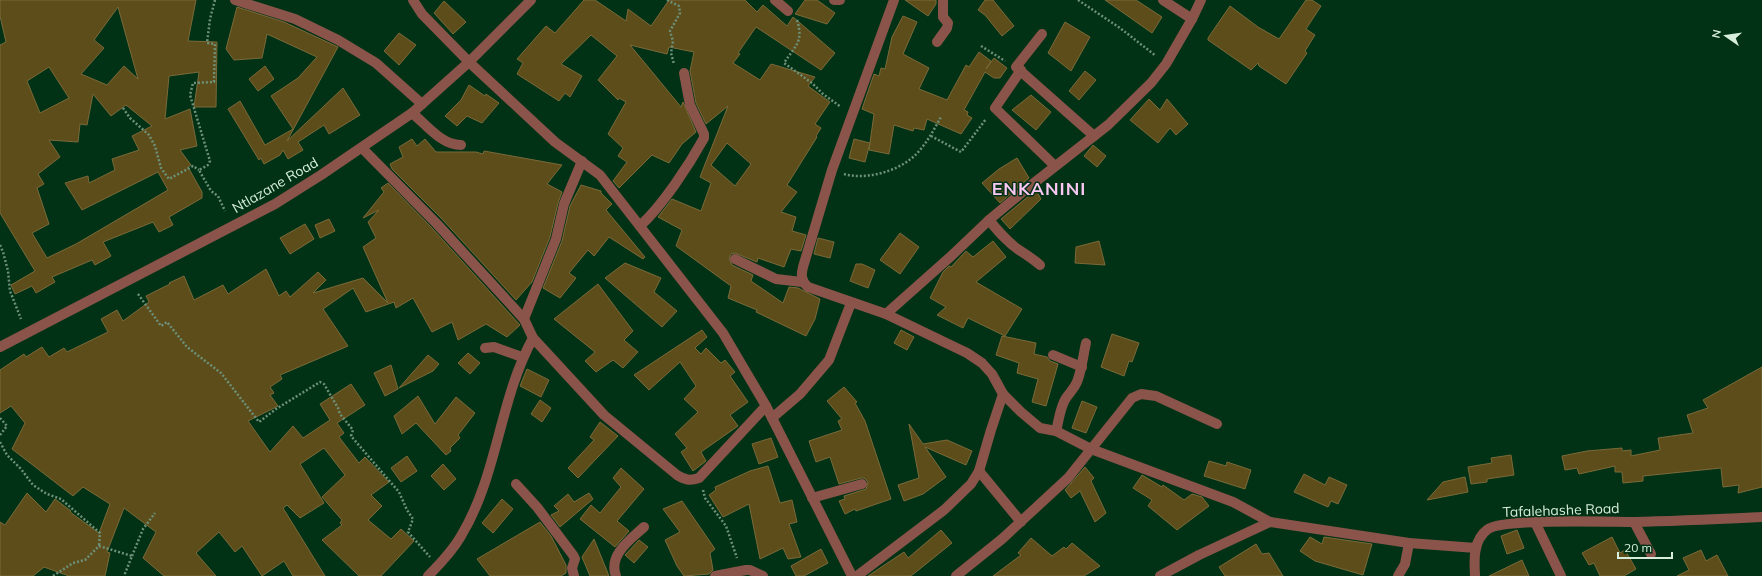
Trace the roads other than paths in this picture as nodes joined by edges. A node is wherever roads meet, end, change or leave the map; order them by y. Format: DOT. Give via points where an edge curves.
graph roads {
  1 [pos="235,0"];
  2 [pos="413,0"];
  3 [pos="531,0"];
  4 [pos="775,0"];
  5 [pos="834,0"];
  6 [pos="840,0"];
  7 [pos="894,0"];
  8 [pos="943,0"];
  9 [pos="1163,0"];
  10 [pos="1201,0"];
  11 [pos="788,11"];
  12 [pos="1192,19"];
  13 [pos="1042,34"];
  14 [pos="937,42"];
  15 [pos="469,62"];
  16 [pos="1018,68"];
  17 [pos="684,73"];
  18 [pos="422,104"];
  19 [pos="412,112"];
  20 [pos="1094,136"];
  21 [pos="461,145"];
  22 [pos="362,148"];
  23 [pos="582,161"];
  24 [pos="1055,166"];
  25 [pos="989,220"];
  26 [pos="640,226"];
  27 [pos="735,258"];
  28 [pos="1040,265"];
  29 [pos="802,282"];
  30 [pos="851,302"];
  31 [pos="886,314"];
  32 [pos="524,319"];
  33 [pos="532,338"];
  34 [pos="1086,342"];
  35 [pos="0,347"];
  36 [pos="486,348"];
  37 [pos="1054,355"];
  38 [pos="522,358"];
  39 [pos="1082,367"];
  40 [pos="1004,394"];
  41 [pos="766,406"];
  42 [pos="772,418"];
  43 [pos="1217,424"];
  44 [pos="1056,431"];
  45 [pos="1091,449"];
  46 [pos="979,471"];
  47 [pos="516,484"];
  48 [pos="862,484"];
  49 [pos="812,498"];
  50 [pos="1762,517"];
  51 [pos="1021,522"];
  52 [pos="1270,522"];
  53 [pos="1535,522"];
  54 [pos="1634,522"];
  55 [pos="644,527"];
  56 [pos="1409,543"];
  57 [pos="1476,548"];
  58 [pos="1651,554"];
  59 [pos="428,576"];
  60 [pos="574,576"];
  61 [pos="616,576"];
  62 [pos="715,576"];
  63 [pos="763,576"];
  64 [pos="852,576"];
  65 [pos="857,576"];
  66 [pos="956,576"];
  67 [pos="1160,576"];
  68 [pos="1398,576"];
  69 [pos="1475,576"];
  70 [pos="1561,576"];
  1 -- 18 [label="street" via="295,19 338,40 376,63"];
  2 -- 15 [label="street" via="422,14"];
  3 -- 15 [label="street, Ntlazane Road"];
  4 -- 11 [label="street"];
  5 -- 6 [label="street"];
  7 -- 29 [label="street" via="832,170 801,274"];
  8 -- 14 [label="street" via="942,16 948,23 948,28"];
  9 -- 12 [label="street"];
  10 -- 12 [label="street"];
  12 -- 20 [label="street" via="1166,64 1151,83"];
  13 -- 16 [label="street"];
  15 -- 18 [label="street, Ntlazane Road"];
  15 -- 23 [label="street" via="555,142"];
  16 -- 20 [label="street"];
  16 -- 24 [label="street" via="995,108"];
  17 -- 26 [label="street" via="690,105 704,138 665,198"];
  18 -- 19 [label="street, Ntlazane Road"];
  19 -- 21 [label="street" via="443,140"];
  19 -- 22 [label="street, Ntlazane Road"];
  20 -- 24 [label="street"];
  22 -- 32 [label="street" via="437,224"];
  22 -- 35 [label="street, Ntlazane Road" via="275,204"];
  23 -- 26 [label="street" via="600,175"];
  23 -- 32 [label="street" via="564,204 556,239"];
  24 -- 25 [label="street"];
  25 -- 28 [label="street" via="1019,250"];
  25 -- 31 [label="street"];
  26 -- 41 [label="street" via="723,333"];
  27 -- 29 [label="street" via="776,279"];
  29 -- 30 [label="street" via="808,287"];
  30 -- 31 [label="street"];
  30 -- 42 [label="street" via="830,360 800,394"];
  31 -- 40 [label="street" via="967,353 982,363"];
  32 -- 33 [label="street"];
  33 -- 38 [label="street"];
  33 -- 41 [label="street" via="604,415 684,479 692,481 699,478"];
  34 -- 39 [label="street"];
  36 -- 38 [label="street" via="494,347"];
  37 -- 39 [label="street"];
  38 -- 59 [label="street" via="504,409 487,475 474,512 461,537"];
  39 -- 44 [label="street" via="1073,391 1062,405"];
  40 -- 44 [label="street" via="1020,412 1040,428"];
  40 -- 46 [label="street"];
  41 -- 42 [label="street"];
  42 -- 49 [label="street"];
  43 -- 45 [label="street" via="1156,396 1141,394 1132,398"];
  44 -- 45 [label="street"];
  45 -- 51 [label="street" via="1068,478"];
  45 -- 52 [label="street" via="1233,502"];
  46 -- 51 [label="street"];
  46 -- 65 [label="street" via="963,493 944,510"];
  47 -- 60 [label="street" via="573,555"];
  48 -- 49 [label="street"];
  49 -- 64 [label="street"];
  50 -- 54 [label="street, Tafalehashe Road"];
  51 -- 66 [label="street"];
  52 -- 56 [label="street"];
  52 -- 67 [label="street" via="1198,555"];
  53 -- 54 [label="street, Tafalehashe Road"];
  53 -- 57 [label="street, Tafalehashe Road" via="1490,528 1481,536"];
  53 -- 70 [label="street"];
  54 -- 58 [label="street, Tafalehashe Road"];
  55 -- 61 [label="street" via="622,548 614,562"];
  56 -- 57 [label="street"];
  56 -- 68 [label="street" via="1405,564"];
  57 -- 69 [label="street"];
  62 -- 63 [label="street" via="741,570 750,570"];
}
